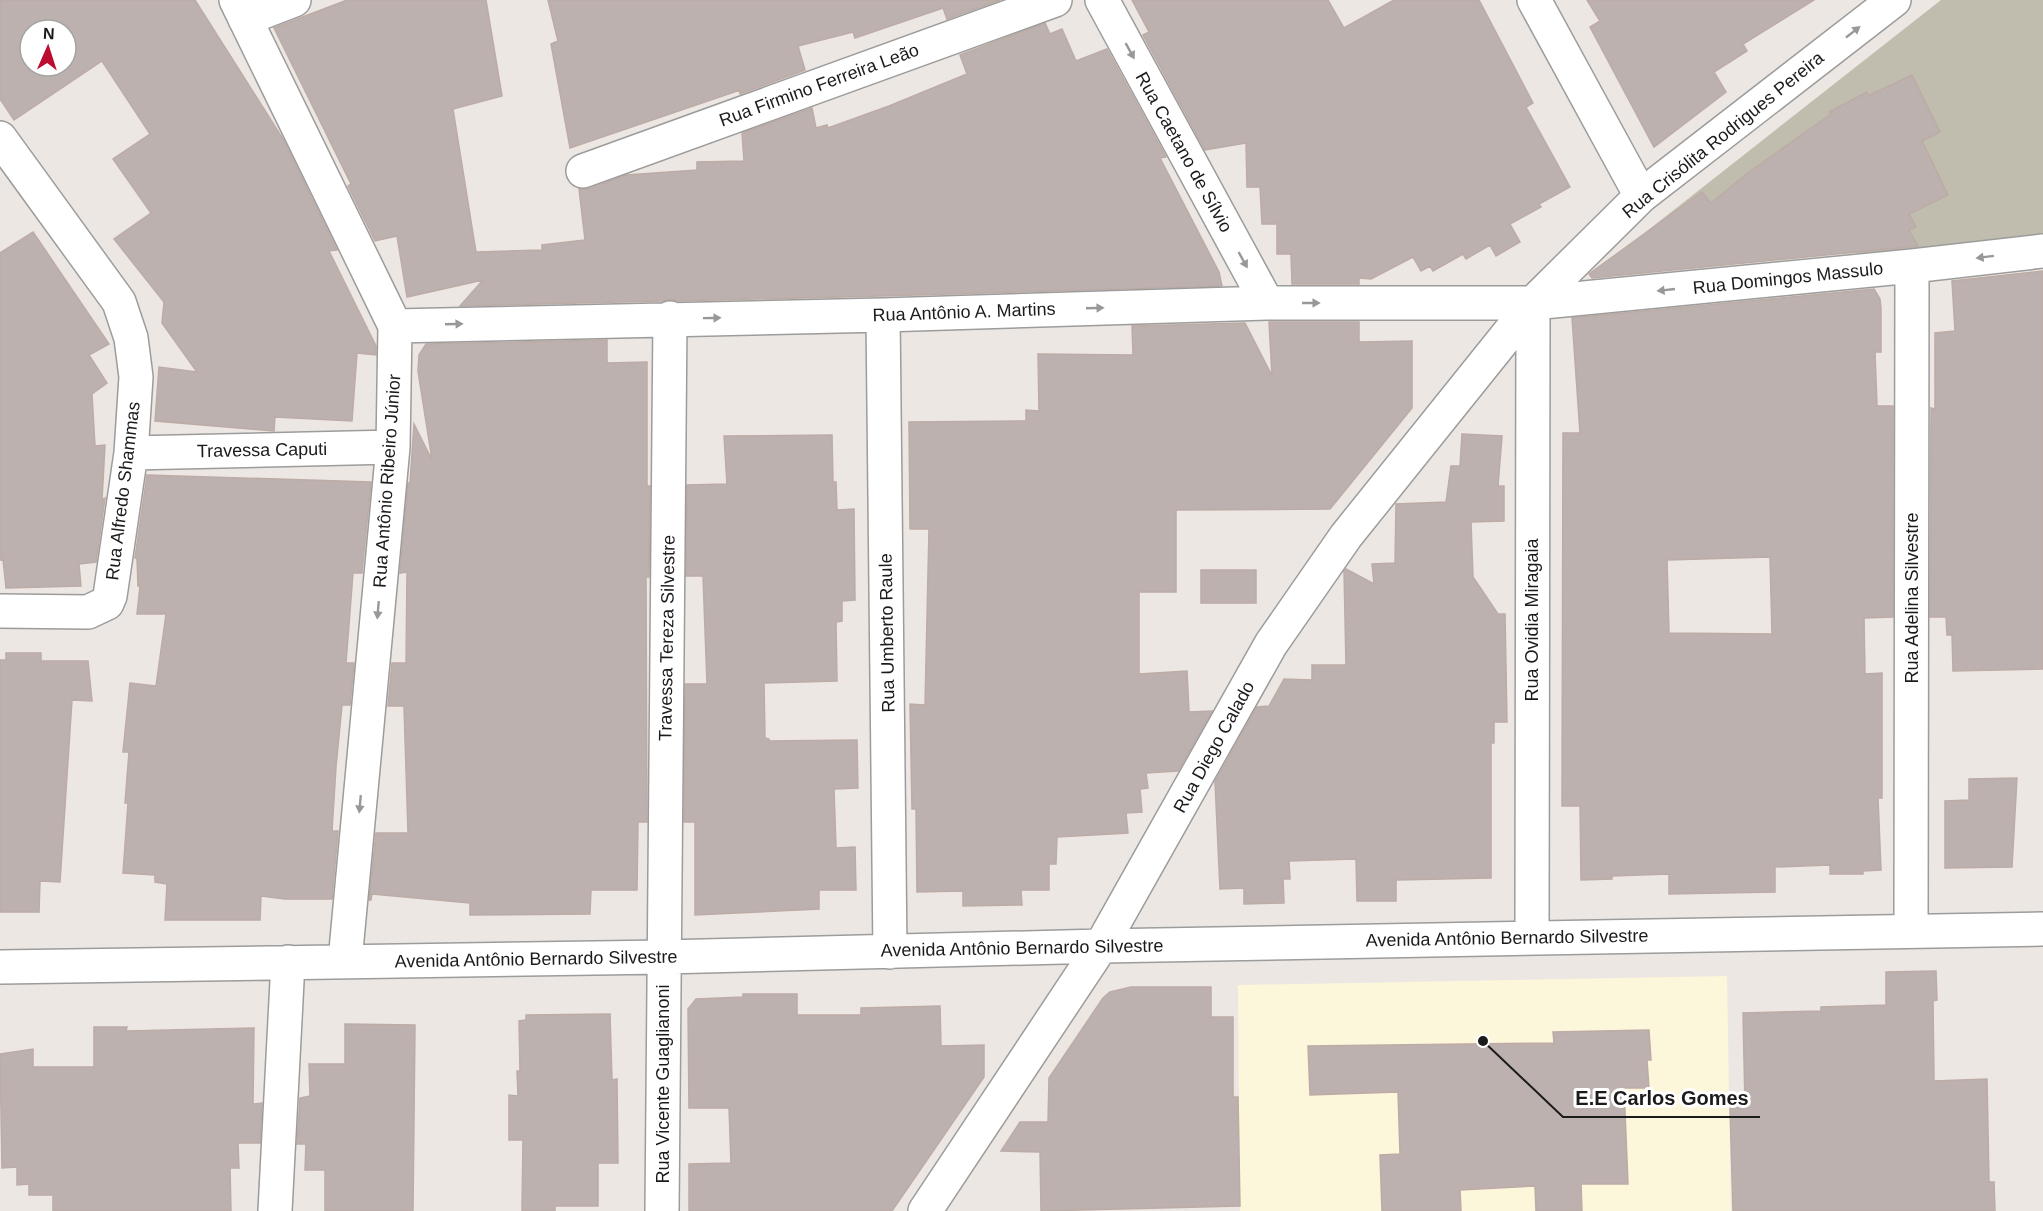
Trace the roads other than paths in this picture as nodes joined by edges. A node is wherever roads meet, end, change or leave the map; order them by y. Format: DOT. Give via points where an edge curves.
graph roads {
  1 [pos="294,0"];
  2 [pos="1055,0"];
  3 [pos="1102,0"];
  4 [pos="1534,0"];
  5 [pos="1893,0"];
  6 [pos="241,9"];
  7 [pos="0,138"];
  8 [pos="583,171"];
  9 [pos="1641,196"];
  10 [pos="2043,250"];
  11 [pos="1912,266"];
  12 [pos="1267,303"];
  13 [pos="1533,303"];
  14 [pos="883,315"];
  15 [pos="670,318"];
  16 [pos="395,326"];
  17 [pos="393,447"];
  18 [pos="131,453"];
  19 [pos="0,611"];
  20 [pos="2043,928"];
  21 [pos="1911,930"];
  22 [pos="1532,937"];
  23 [pos="1101,946"];
  24 [pos="890,951"];
  25 [pos="664,957"];
  26 [pos="345,961"];
  27 [pos="288,962"];
  28 [pos="0,967"];
  29 [pos="275,1211"];
  30 [pos="662,1211"];
  31 [pos="925,1211"];
  1 -- 6 [label="street"];
  2 -- 8 [label="street, Rua Firmino Ferreira Leão"];
  3 -- 12 [label="street, Rua Caetano de Sílvio, one-way"];
  4 -- 9 [label="street"];
  9 -- 5 [label="street, Rua Crisólita Rodrigues Pereira, one-way"];
  6 -- 16 [label="street, Rua Antônio Ribeiro Júnior"];
  7 -- 18 [label="street, Rua Alfredo Shammas" via="119,302 131,338 136,377"];
  9 -- 13 [label="street, Rua Crisólita Rodrigues Pereira"];
  10 -- 11 [label="street, Rua Domingos Massulo, one-way"];
  11 -- 13 [label="street, Rua Domingos Massulo, one-way"];
  11 -- 21 [label="street, Rua Adelina Silvestre"];
  12 -- 13 [label="street, Rua Antônio A. Martins, one-way"];
  14 -- 12 [label="street, Rua Antônio A. Martins, one-way"];
  13 -- 22 [label="street, Rua Ovidia Miragaia"];
  13 -- 23 [label="street, Rua Diego Calado" via="1346,536 1271,644"];
  15 -- 14 [label="street, Rua Antônio A. Martins, one-way"];
  14 -- 24 [label="street, Rua Umberto Raule"];
  16 -- 15 [label="street, Rua Antônio A. Martins, one-way"];
  15 -- 25 [label="street, Travessa Tereza Silvestre"];
  16 -- 17 [label="street, Rua Antônio Ribeiro Júnior"];
  17 -- 18 [label="street, Travessa Caputi"];
  17 -- 26 [label="street, Rua Antônio Ribeiro Júnior, one-way"];
  18 -- 19 [label="street, Rua Alfredo Shammas" via="107,603 88,612"];
  20 -- 21 [label="street, Avenida Antônio Bernardo Silvestre"];
  21 -- 22 [label="street, Avenida Antônio Bernardo Silvestre"];
  22 -- 23 [label="street, Avenida Antônio Bernardo Silvestre"];
  23 -- 24 [label="street, Avenida Antônio Bernardo Silvestre"];
  23 -- 31 [label="street, Rua Diego Calado"];
  24 -- 25 [label="street, Avenida Antônio Bernardo Silvestre"];
  25 -- 26 [label="street, Avenida Antônio Bernardo Silvestre"];
  25 -- 30 [label="street, Rua Vicente Guaglianoni"];
  26 -- 27 [label="street, Avenida Antônio Bernardo Silvestre"];
  27 -- 28 [label="street, Avenida Antônio Bernardo Silvestre"];
  27 -- 29 [label="street"];
}
